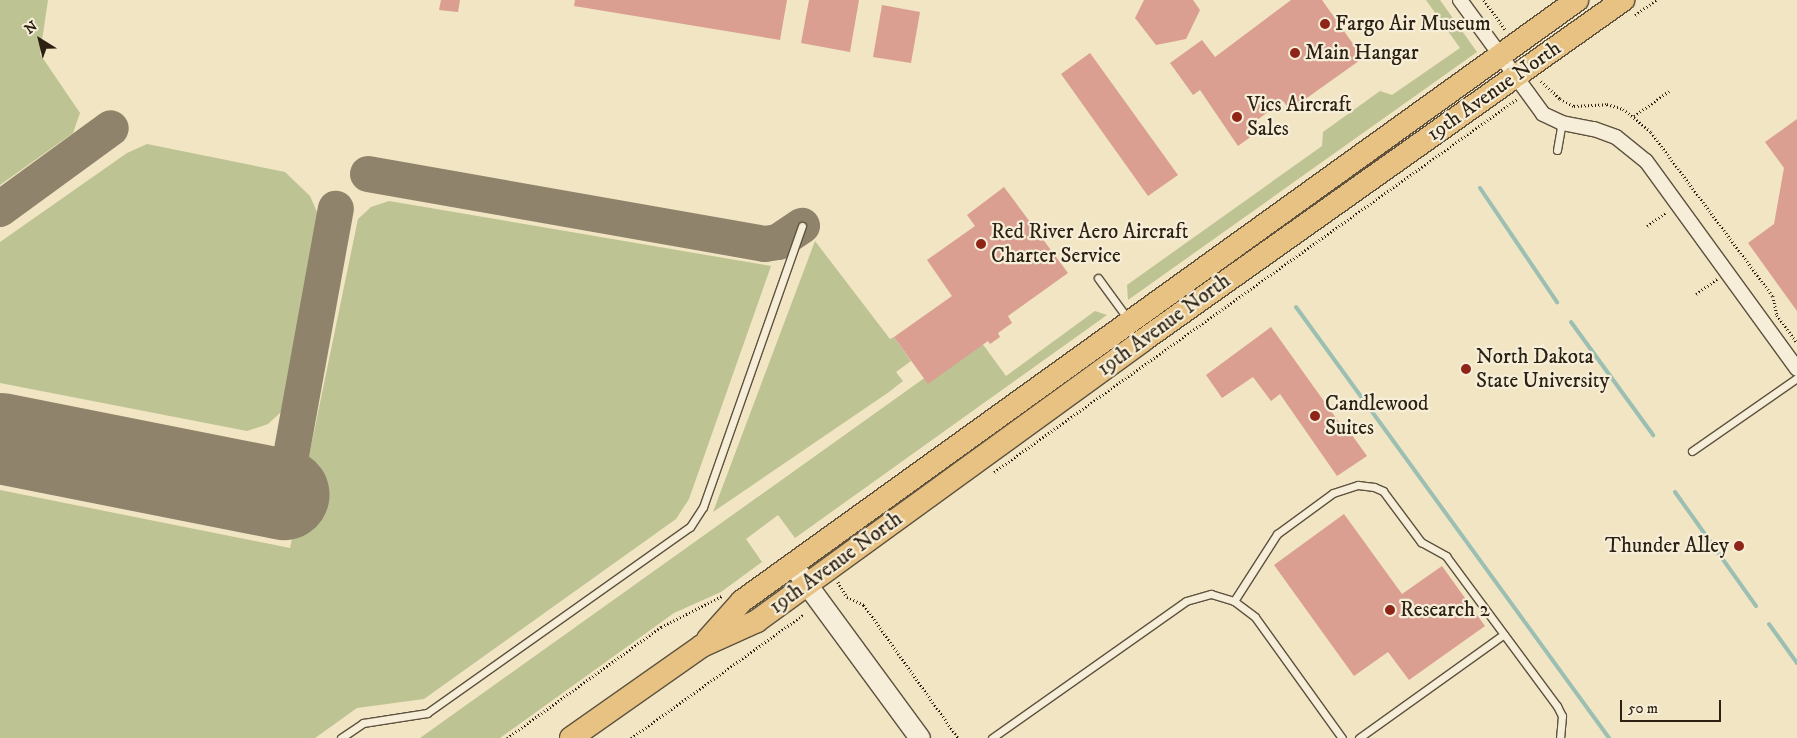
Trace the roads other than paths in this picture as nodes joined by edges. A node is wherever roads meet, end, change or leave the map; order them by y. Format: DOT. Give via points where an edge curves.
graph roads {
  1 [pos="1460,0"];
  2 [pos="1577,0"];
  3 [pos="1628,8"];
  4 [pos="1500,55"];
  5 [pos="1520,85"];
  6 [pos="1562,123"];
  7 [pos="1557,150"];
  8 [pos="802,226"];
  9 [pos="1098,278"];
  10 [pos="1131,324"];
  11 [pos="1797,369"];
  12 [pos="1797,378"];
  13 [pos="1692,451"];
  14 [pos="792,564"];
  15 [pos="806,583"];
  16 [pos="1234,601"];
  17 [pos="1504,634"];
  18 [pos="702,646"];
  19 [pos="342,738"];
  20 [pos="571,738"];
  21 [pos="920,738"];
  22 [pos="992,738"];
  23 [pos="1342,738"];
  24 [pos="1359,738"];
  25 [pos="1560,738"];
  1 -- 4 [label="street"];
  2 -- 4 [label="main road, 19th Avenue North"];
  3 -- 5 [label="main road, 19th Avenue North"];
  4 -- 5 [label="street"];
  4 -- 10 [label="main road, 19th Avenue North"];
  5 -- 6 [label="street" via="1543,114"];
  5 -- 15 [label="main road, 19th Avenue North"];
  6 -- 7 [label="lane"];
  6 -- 11 [label="street" via="1594,128 1616,137 1646,161"];
  8 -- 19 [label="lane" via="703,507 690,527 427,713 363,722"];
  9 -- 10 [label="lane"];
  10 -- 14 [label="main road, 19th Avenue North"];
  12 -- 13 [label="lane"];
  14 -- 15 [label="street"];
  14 -- 18 [label="main road, 19th Avenue North" via="742,600"];
  15 -- 18 [label="main road, 19th Avenue North" via="757,620"];
  15 -- 21 [label="street"];
  16 -- 17 [label="lane" via="1277,534 1333,493 1358,485 1383,491 1421,542 1446,556"];
  16 -- 22 [label="lane" via="1211,594 1186,602"];
  16 -- 23 [label="lane" via="1254,617"];
  17 -- 24 [label="lane"];
  17 -- 25 [label="lane" via="1557,706 1562,716"];
  18 -- 20 [label="main road, 19th Avenue North"];
}
